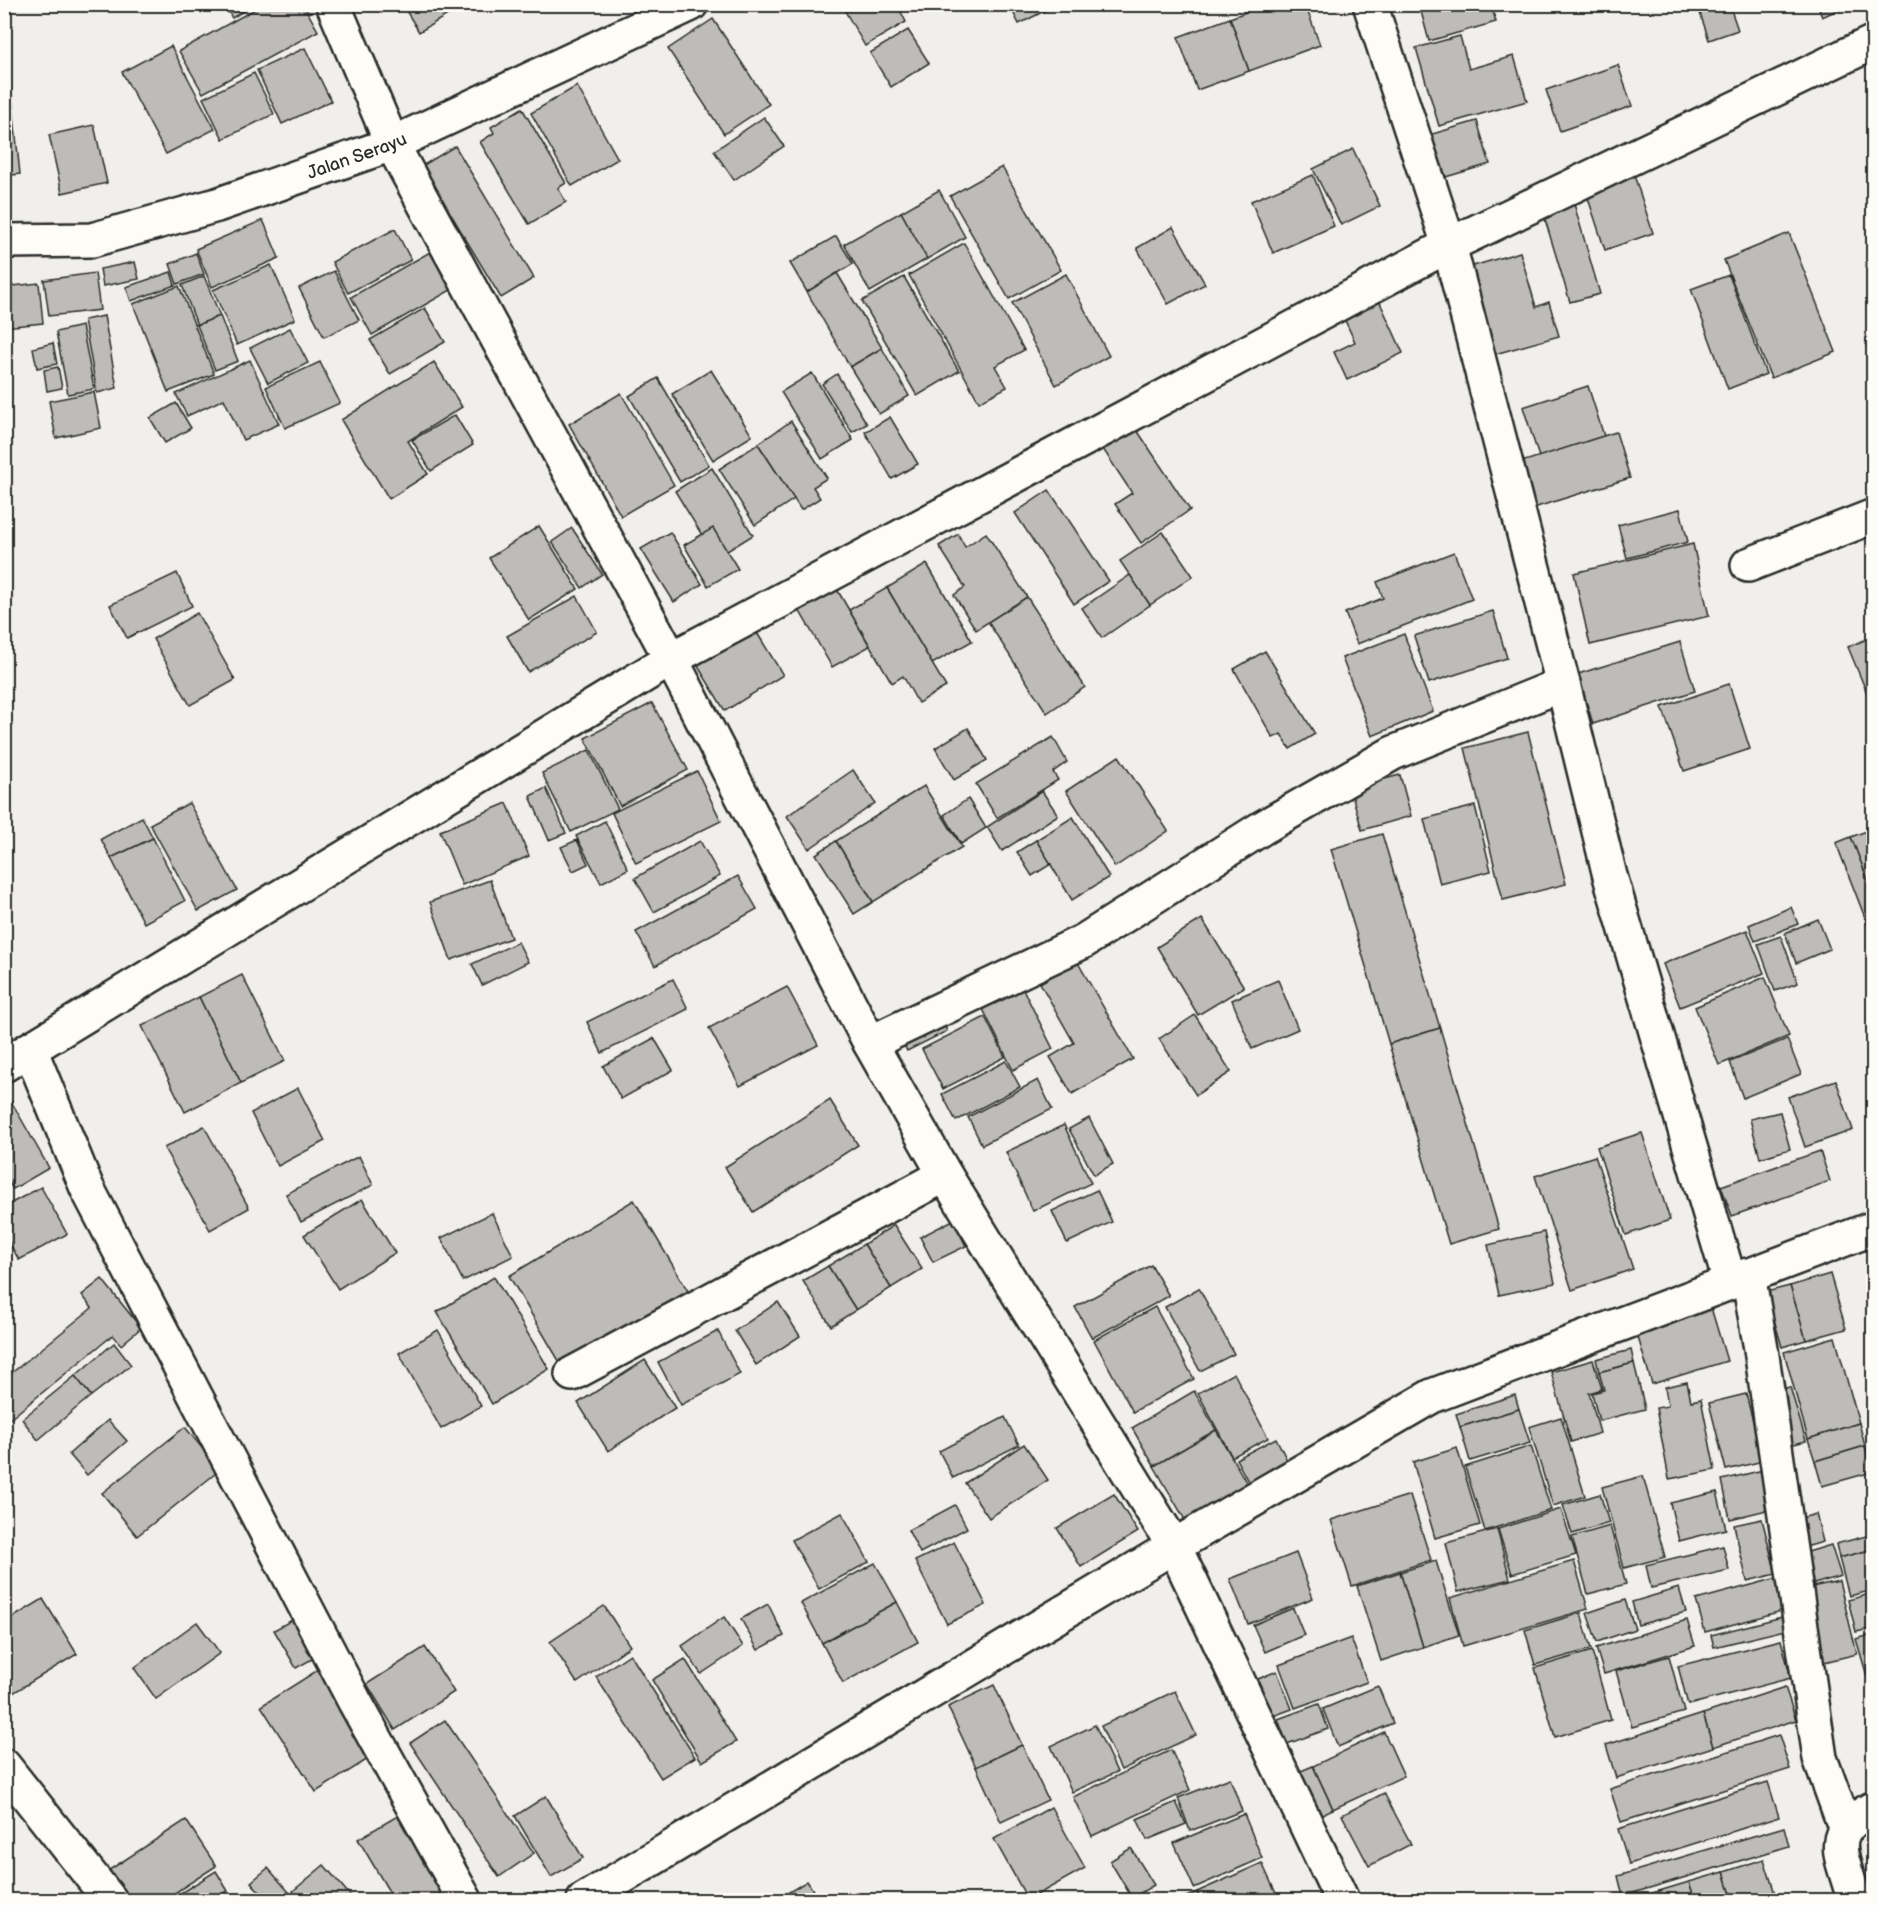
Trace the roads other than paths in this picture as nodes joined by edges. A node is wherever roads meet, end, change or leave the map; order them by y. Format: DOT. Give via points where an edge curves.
graph roads {
  1 [pos="333,4"];
  2 [pos="691,4"];
  3 [pos="1370,4"];
  4 [pos="1874,42"];
  5 [pos="392,144"];
  6 [pos="4,241"];
  7 [pos="1449,245"];
  8 [pos="1874,516"];
  9 [pos="1748,565"];
  10 [pos="671,659"];
  11 [pos="1563,684"];
  12 [pos="870,1043"];
  13 [pos="17,1057"];
  14 [pos="945,1175"];
  15 [pos="1874,1228"];
  16 [pos="1739,1279"];
  17 [pos="572,1374"];
  18 [pos="1174,1546"];
  19 [pos="4,1766"];
  20 [pos="1874,1808"];
  21 [pos="1845,1827"];
  22 [pos="110,1900"];
  23 [pos="465,1900"];
  24 [pos="584,1900"];
  25 [pos="1342,1900"];
  26 [pos="1854,1900"];
  1 -- 5 [label="street"];
  2 -- 5 [label="street, Jalan Serayu"];
  3 -- 7 [label="street"];
  4 -- 7 [label="street"];
  5 -- 6 [label="street, Jalan Serayu" via="207,208 92,240"];
  5 -- 10 [label="street"];
  7 -- 10 [label="street"];
  7 -- 11 [label="street"];
  8 -- 9 [label="street"];
  10 -- 12 [label="street"];
  10 -- 13 [label="street"];
  11 -- 12 [label="street" via="1394,753 1262,828 1084,941"];
  11 -- 16 [label="street" via="1610,876"];
  12 -- 14 [label="street"];
  13 -- 23 [label="street" via="355,1702"];
  14 -- 17 [label="street"];
  14 -- 18 [label="street"];
  15 -- 16 [label="street"];
  16 -- 18 [label="street" via="1432,1396"];
  16 -- 21 [label="street" via="1761,1349 1820,1758"];
  18 -- 24 [label="street"];
  18 -- 25 [label="street"];
  19 -- 22 [label="street"];
  20 -- 21 [label="street"];
  21 -- 26 [label="street" via="1840,1849"];
}
